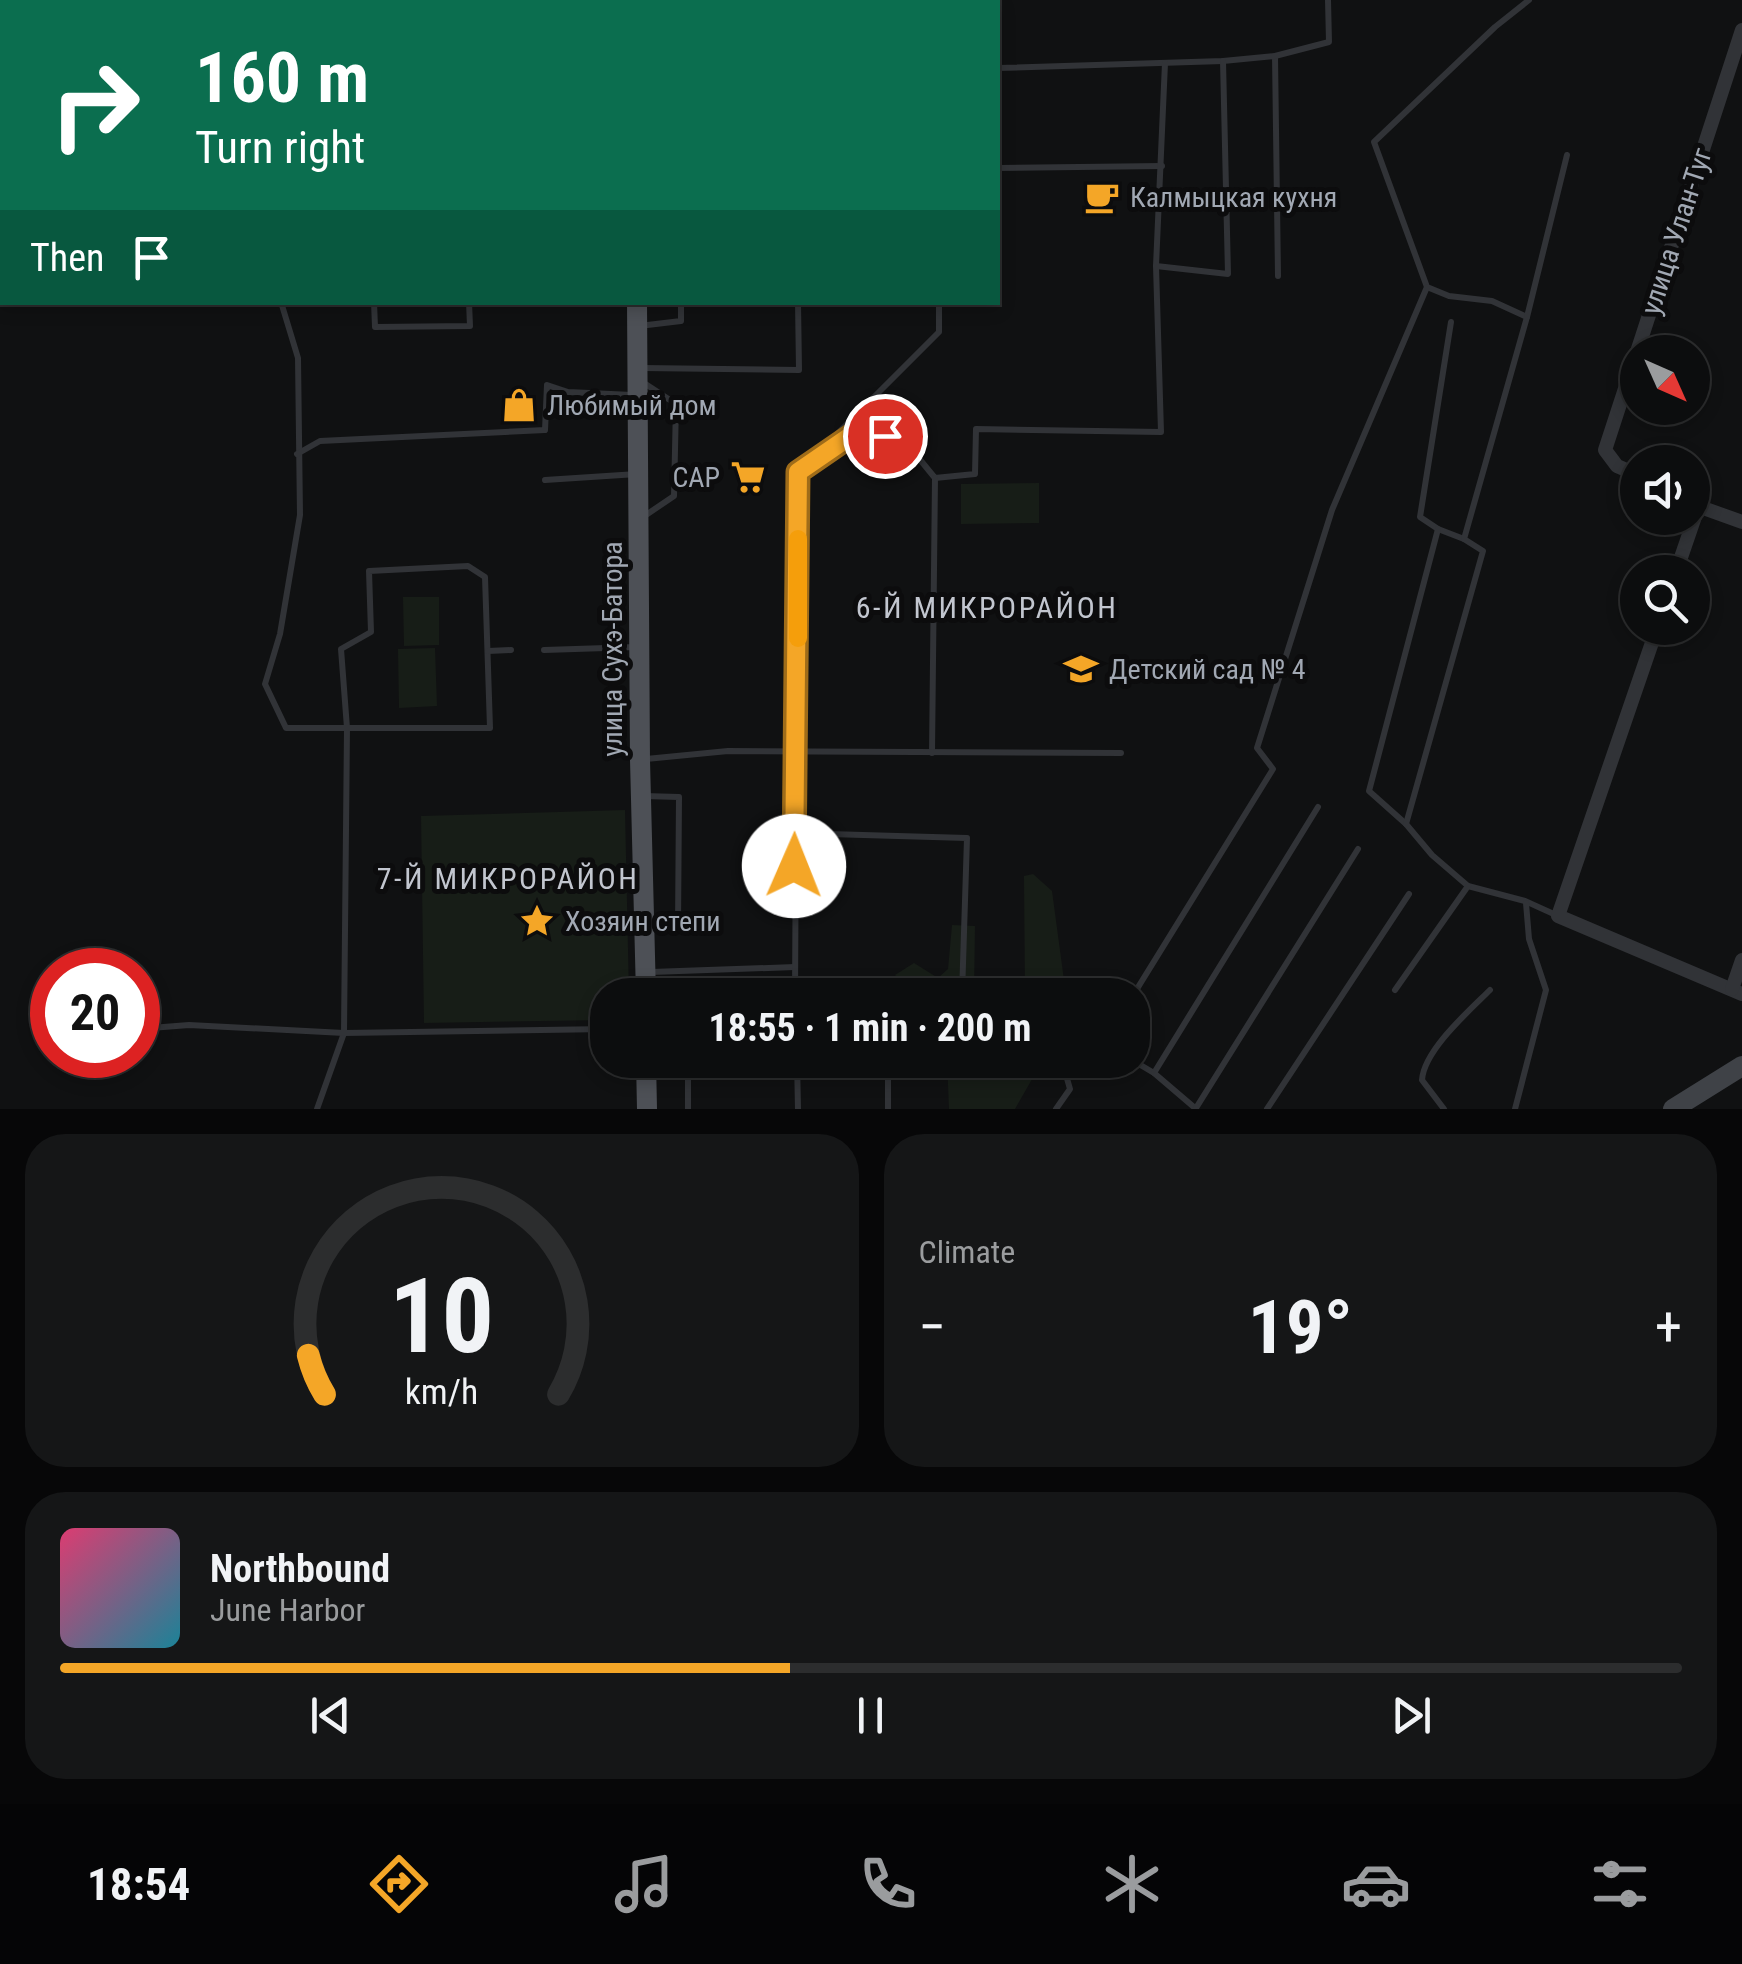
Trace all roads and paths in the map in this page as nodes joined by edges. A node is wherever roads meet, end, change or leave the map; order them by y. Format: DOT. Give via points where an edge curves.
graph roads {
  1 [pos="1328,0"];
  2 [pos="1529,0"];
  3 [pos="1742,30"];
  4 [pos="1275,56"];
  5 [pos="1223,60"];
  6 [pos="1166,63"];
  7 [pos="1000,68"];
  8 [pos="1567,155"];
  9 [pos="1162,166"];
  10 [pos="1000,168"];
  11 [pos="1156,266"];
  12 [pos="1278,276"];
  13 [pos="1427,287"];
  14 [pos="283,305"];
  15 [pos="374,305"];
  16 [pos="469,305"];
  17 [pos="638,305"];
  18 [pos="681,305"];
  19 [pos="798,305"];
  20 [pos="939,305"];
  21 [pos="1527,317"];
  22 [pos="1451,322"];
  23 [pos="638,326"];
  24 [pos="638,381"];
  25 [pos="298,454"];
  26 [pos="1620,467"];
  27 [pos="798,472"];
  28 [pos="638,474"];
  29 [pos="934,478"];
  30 [pos="546,480"];
  31 [pos="1710,511"];
  32 [pos="638,520"];
  33 [pos="1742,522"];
  34 [pos="1438,529"];
  35 [pos="1464,539"];
  36 [pos="1651,645"];
  37 [pos="639,647"];
  38 [pos="511,650"];
  39 [pos="544,650"];
  40 [pos="488,651"];
  41 [pos="347,728"];
  42 [pos="798,752"];
  43 [pos="932,753"];
  44 [pos="1121,754"];
  45 [pos="640,760"];
  46 [pos="641,796"];
  47 [pos="1318,807"];
  48 [pos="1406,824"];
  49 [pos="794,833"];
  50 [pos="1358,849"];
  51 [pos="1468,886"];
  52 [pos="1409,894"];
  53 [pos="1526,902"];
  54 [pos="1558,916"];
  55 [pos="645,924"];
  56 [pos="1742,960"];
  57 [pos="794,967"];
  58 [pos="646,972"];
  59 [pos="646,978"];
  60 [pos="794,978"];
  61 [pos="963,978"];
  62 [pos="1143,978"];
  63 [pos="1396,990"];
  64 [pos="1490,990"];
  65 [pos="1737,992"];
  66 [pos="160,1027"];
  67 [pos="590,1029"];
  68 [pos="344,1033"];
  69 [pos="1742,1066"];
  70 [pos="1150,1071"];
  71 [pos="1154,1073"];
  72 [pos="646,1078"];
  73 [pos="688,1078"];
  74 [pos="797,1078"];
  75 [pos="888,1078"];
  76 [pos="1067,1078"];
  77 [pos="1195,1108"];
  78 [pos="317,1109"];
  79 [pos="647,1109"];
  80 [pos="688,1109"];
  81 [pos="798,1109"];
  82 [pos="888,1109"];
  83 [pos="1056,1109"];
  84 [pos="1267,1109"];
  85 [pos="1444,1109"];
  86 [pos="1514,1109"];
  87 [pos="1673,1109"];
  1 -- 4 [label="lane" via="1329,42"];
  2 -- 13 [label="lane" via="1374,142"];
  3 -- 26 [label="street, улица Улан-Туг" via="1606,450"];
  4 -- 5 [label="lane"];
  4 -- 12 [label="lane"];
  5 -- 6 [label="lane"];
  5 -- 11 [label="lane" via="1228,274"];
  6 -- 7 [label="lane"];
  6 -- 9 [label="lane"];
  8 -- 21 [label="lane"];
  9 -- 10 [label="lane"];
  9 -- 11 [label="lane"];
  11 -- 29 [label="lane" via="1160,432 976,429 974,474"];
  13 -- 21 [label="lane" via="1492,301"];
  13 -- 62 [label="lane" via="1332,510 1258,748 1272,769"];
  14 -- 25 [label="lane" via="298,358"];
  15 -- 16 [label="lane" via="375,327 470,326"];
  17 -- 23 [label="main road, улица Сухэ-Батора"];
  18 -- 23 [label="lane" via="681,322"];
  19 -- 24 [label="lane" via="799,370"];
  20 -- 27 [label="lane" via="939,332"];
  21 -- 35 [label="lane"];
  22 -- 34 [label="lane" via="1420,517"];
  23 -- 24 [label="main road, улица Сухэ-Батора"];
  24 -- 25 [label="lane" via="568,392 547,386 545,430 320,441"];
  24 -- 28 [label="main road, улица Сухэ-Батора"];
  24 -- 32 [label="lane" via="676,404 674,496"];
  25 -- 41 [label="lane" via="300,515 265,684 286,728"];
  27 -- 29 [label="lane" via="862,428 908,444"];
  27 -- 42 [label="lane"];
  28 -- 30 [label="lane"];
  28 -- 32 [label="main road, улица Сухэ-Батора"];
  29 -- 43 [label="lane"];
  31 -- 33 [label="street"];
  32 -- 37 [label="main road, улица Сухэ-Батора"];
  34 -- 35 [label="lane"];
  34 -- 48 [label="lane" via="1369,790"];
  35 -- 48 [label="lane" via="1483,551"];
  36 -- 54 [label="street"];
  37 -- 39 [label="lane"];
  37 -- 45 [label="main road, улица Сухэ-Батора"];
  38 -- 40 [label="lane"];
  40 -- 41 [label="lane" via="490,728"];
  40 -- 41 [label="lane" via="485,577 468,566 370,571 371,632 341,649"];
  41 -- 68 [label="lane"];
  42 -- 43 [label="lane"];
  42 -- 45 [label="lane"];
  42 -- 49 [label="lane"];
  43 -- 44 [label="lane"];
  45 -- 46 [label="main road, улица Сухэ-Батора"];
  46 -- 55 [label="main road, улица Сухэ-Батора"];
  46 -- 55 [label="lane" via="679,797 678,927"];
  47 -- 71 [label="lane"];
  48 -- 51 [label="lane"];
  49 -- 57 [label="lane"];
  49 -- 61 [label="lane" via="967,838"];
  50 -- 77 [label="lane"];
  51 -- 53 [label="lane"];
  51 -- 63 [label="lane"];
  52 -- 84 [label="lane"];
  53 -- 54 [label="lane"];
  53 -- 86 [label="lane" via="1529,939 1546,990"];
  54 -- 65 [label="street"];
  55 -- 58 [label="main road, улица Сухэ-Батора"];
  56 -- 65 [label="street"];
  57 -- 58 [label="lane"];
  57 -- 60 [label="lane"];
  58 -- 59 [label="main road, улица Сухэ-Батора"];
  64 -- 85 [label="lane" via="1423,1069 1422,1080"];
  66 -- 68 [label="lane"];
  67 -- 68 [label="lane"];
  68 -- 78 [label="lane"];
  69 -- 87 [label="main road"];
  70 -- 71 [label="lane"];
  71 -- 77 [label="lane"];
  72 -- 79 [label="main road"];
  73 -- 80 [label="lane"];
  74 -- 81 [label="lane"];
  75 -- 82 [label="lane"];
  76 -- 83 [label="lane" via="1070,1088"];
}
